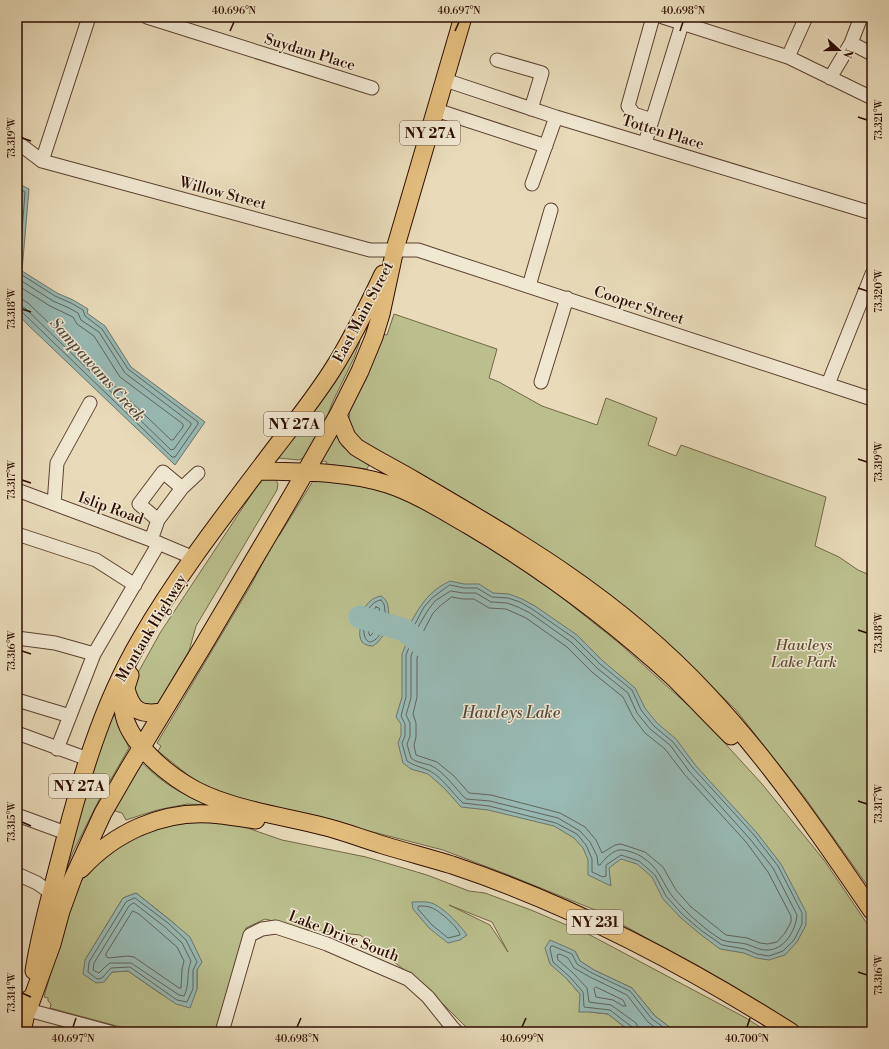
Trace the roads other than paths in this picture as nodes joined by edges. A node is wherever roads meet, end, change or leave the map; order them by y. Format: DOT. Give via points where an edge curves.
graph roads {
  1 [pos="89,17"];
  2 [pos="147,17"];
  3 [pos="463,17"];
  4 [pos="653,17"];
  5 [pos="663,17"];
  6 [pos="806,17"];
  7 [pos="861,17"];
  8 [pos="682,24"];
  9 [pos="851,43"];
  10 [pos="872,54"];
  11 [pos="788,57"];
  12 [pos="497,60"];
  13 [pos="830,78"];
  14 [pos="445,80"];
  15 [pos="372,88"];
  16 [pos="872,98"];
  17 [pos="531,109"];
  18 [pos="436,110"];
  19 [pos="556,117"];
  20 [pos="652,120"];
  21 [pos="17,142"];
  22 [pos="645,143"];
  23 [pos="546,146"];
  24 [pos="42,161"];
  25 [pos="532,184"];
  26 [pos="551,210"];
  27 [pos="872,213"];
  28 [pos="395,249"];
  29 [pos="872,274"];
  30 [pos="529,286"];
  31 [pos="567,298"];
  32 [pos="329,375"];
  33 [pos="542,382"];
  34 [pos="828,384"];
  35 [pos="872,399"];
  36 [pos="90,403"];
  37 [pos="338,415"];
  38 [pos="258,471"];
  39 [pos="305,472"];
  40 [pos="198,473"];
  41 [pos="182,488"];
  42 [pos="17,490"];
  43 [pos="54,504"];
  44 [pos="158,520"];
  45 [pos="17,534"];
  46 [pos="155,541"];
  47 [pos="194,558"];
  48 [pos="135,585"];
  49 [pos="17,638"];
  50 [pos="140,640"];
  51 [pos="94,654"];
  52 [pos="126,689"];
  53 [pos="17,700"];
  54 [pos="163,712"];
  55 [pos="70,716"];
  56 [pos="17,733"];
  57 [pos="141,747"];
  58 [pos="57,749"];
  59 [pos="88,759"];
  60 [pos="17,815"];
  61 [pos="814,829"];
  62 [pos="66,833"];
  63 [pos="384,846"];
  64 [pos="17,874"];
  65 [pos="73,878"];
  66 [pos="51,892"];
  67 [pos="872,911"];
  68 [pos="22,1010"];
  69 [pos="103,1031"];
  70 [pos="22,1032"];
  71 [pos="222,1032"];
  72 [pos="457,1032"];
  73 [pos="791,1032"];
  1 -- 24 [label="street"];
  2 -- 15 [label="street, Suydam Place"];
  3 -- 14 [label="main road, East Main Street / NY 27A"];
  4 -- 20 [label="street" via="628,106 634,114"];
  5 -- 8 [label="street"];
  6 -- 11 [label="street"];
  7 -- 9 [label="street"];
  8 -- 11 [label="street"];
  8 -- 20 [label="street"];
  9 -- 10 [label="street"];
  9 -- 13 [label="street"];
  11 -- 13 [label="street"];
  12 -- 17 [label="street" via="542,73"];
  13 -- 16 [label="street"];
  14 -- 17 [label="street, Totten Place"];
  14 -- 18 [label="main road, East Main Street / NY 27A"];
  17 -- 19 [label="street, Totten Place"];
  18 -- 23 [label="street"];
  18 -- 28 [label="main road, East Main Street / NY 27A"];
  19 -- 22 [label="street, Totten Place"];
  19 -- 23 [label="street"];
  20 -- 22 [label="street"];
  21 -- 24 [label="street"];
  22 -- 27 [label="street, Totten Place"];
  23 -- 25 [label="street"];
  24 -- 28 [label="street, Willow Street" via="370,250"];
  26 -- 30 [label="street"];
  28 -- 30 [label="street, Cooper Street" via="418,250"];
  28 -- 32 [label="main road, East Main Street / NY 27A" via="350,340"];
  28 -- 37 [label="main road, East Main Street / NY 27A" via="377,328 360,371"];
  29 -- 34 [label="street"];
  30 -- 31 [label="street, Cooper Street"];
  31 -- 33 [label="street"];
  31 -- 34 [label="street, Cooper Street"];
  32 -- 38 [label="main road, Montauk Highway / NY 27A"];
  34 -- 35 [label="street, Cooper Street"];
  36 -- 43 [label="street" via="58,463"];
  37 -- 39 [label="main road, East Main Street / NY 27A"];
  37 -- 61 [label="main road" via="347,437 356,447 532,551 591,592 649,639 692,678 722,710 779,778"];
  38 -- 39 [label="main road"];
  38 -- 47 [label="main road, Montauk Highway / NY 27A"];
  39 -- 54 [label="main road, Montauk Highway / NY 27A"];
  39 -- 61 [label="main road" via="357,477 392,486 448,514 531,565 607,621 675,680 745,750"];
  40 -- 41 [label="street"];
  41 -- 44 [label="street"];
  41 -- 44 [label="street" via="163,472 139,504"];
  42 -- 43 [label="street, Islip Road"];
  43 -- 46 [label="street, Islip Road"];
  44 -- 46 [label="street"];
  45 -- 48 [label="street" via="96,560"];
  46 -- 47 [label="street, Islip Road"];
  46 -- 48 [label="street"];
  47 -- 50 [label="main road, Montauk Highway / NY 27A"];
  48 -- 51 [label="street"];
  49 -- 51 [label="street" via="55,643"];
  50 -- 52 [label="main road"];
  50 -- 59 [label="main road, Montauk Highway / NY 27A" via="109,701"];
  51 -- 55 [label="street"];
  52 -- 54 [label="main road" via="130,702 138,710 147,713"];
  52 -- 57 [label="main road" via="122,704 125,720"];
  53 -- 55 [label="street"];
  54 -- 57 [label="main road, Montauk Highway / NY 27A"];
  55 -- 58 [label="street"];
  56 -- 58 [label="street"];
  57 -- 63 [label="main road" via="170,773 198,791 231,803 324,826"];
  57 -- 65 [label="main road, Montauk Highway / NY 27A" via="103,813"];
  58 -- 59 [label="street"];
  59 -- 62 [label="main road, Montauk Highway / NY 27A"];
  60 -- 62 [label="street"];
  61 -- 67 [label="main road"];
  62 -- 66 [label="main road, Montauk Highway / NY 27A"];
  63 -- 65 [label="main road" via="238,817 185,815 151,822 120,836 95,854"];
  63 -- 73 [label="main road, NY 231" via="494,880 572,912 688,971"];
  64 -- 66 [label="street"];
  65 -- 68 [label="main road, Montauk Highway / NY 27A" via="52,944"];
  66 -- 68 [label="main road, Montauk Highway / NY 27A"];
  68 -- 69 [label="street"];
  68 -- 70 [label="main road, Montauk Highway / NY 27A"];
  71 -- 72 [label="street, Lake Drive South" via="250,935 262,929 276,927 327,944 408,979 428,996"];
}
